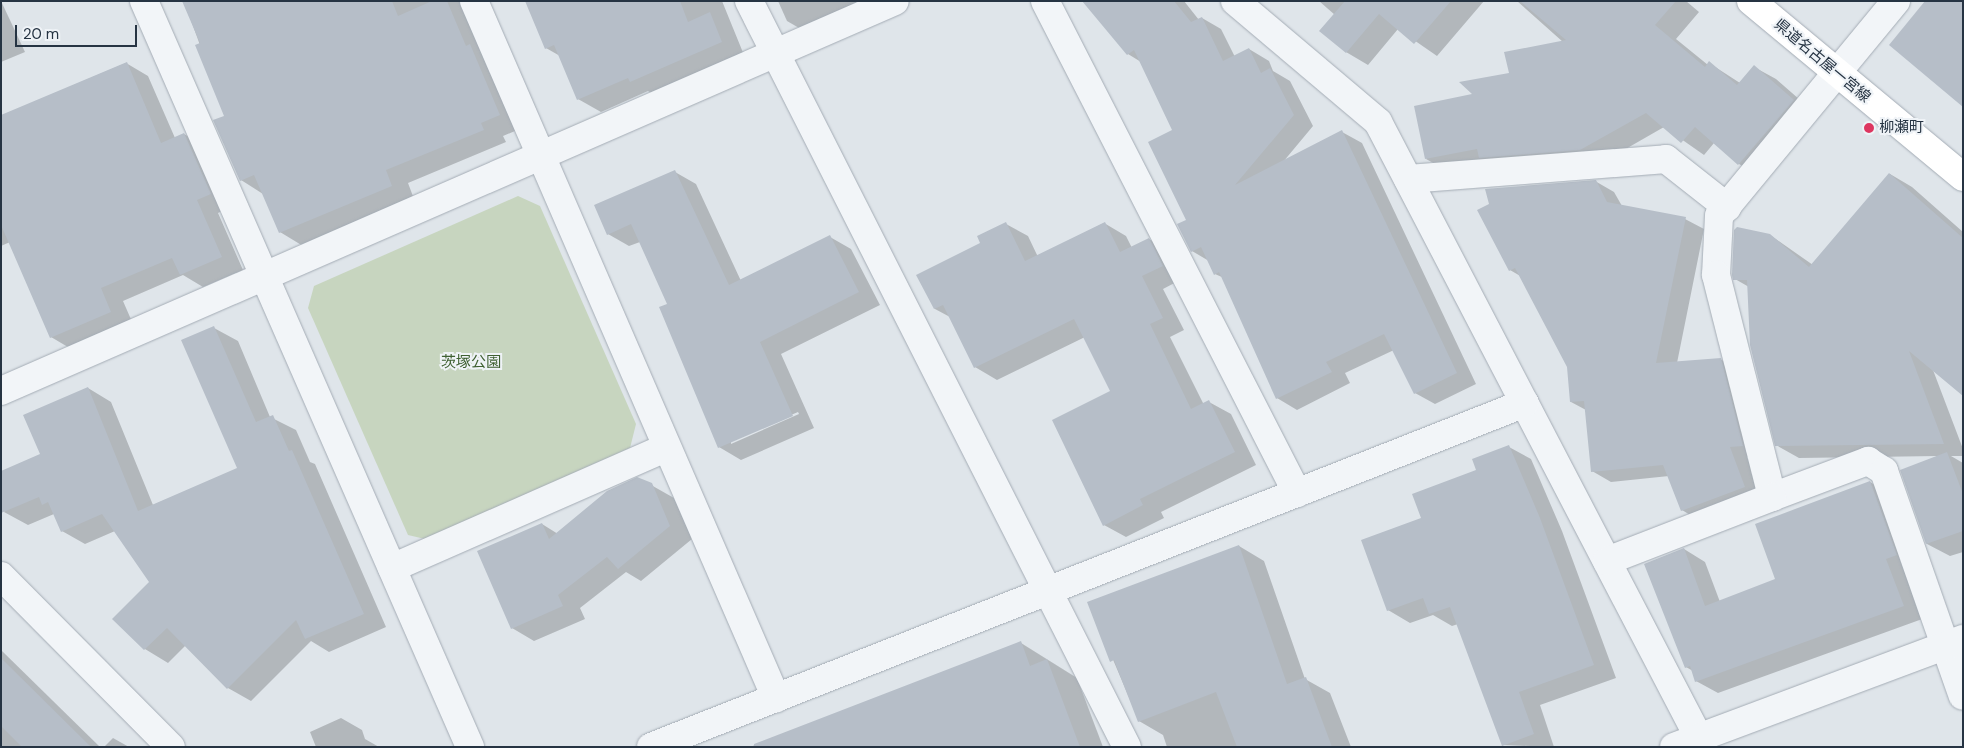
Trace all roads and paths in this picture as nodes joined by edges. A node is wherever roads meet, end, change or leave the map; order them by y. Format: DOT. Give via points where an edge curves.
graph roads {
  1 [pos="144,1"];
  2 [pos="474,1"];
  3 [pos="749,1"];
  4 [pos="895,1"];
  5 [pos="1045,1"];
  6 [pos="1235,1"];
  7 [pos="1751,1"];
  8 [pos="1896,1"];
  9 [pos="776,54"];
  10 [pos="1837,73"];
  11 [pos="541,156"];
  12 [pos="1963,177"];
  13 [pos="1408,179"];
  14 [pos="1726,207"];
  15 [pos="264,277"];
  16 [pos="4,383"];
  17 [pos="1525,403"];
  18 [pos="667,447"];
  19 [pos="1296,493"];
  20 [pos="1772,497"];
  21 [pos="1607,561"];
  22 [pos="392,568"];
  23 [pos="1,576"];
  24 [pos="1048,591"];
  25 [pos="1954,642"];
  26 [pos="1963,696"];
  27 [pos="776,698"];
  28 [pos="1699,738"];
  29 [pos="171,747"];
  30 [pos="470,747"];
  31 [pos="651,747"];
  32 [pos="1127,747"];
  33 [pos="1674,747"];
  1 -- 15 [label="street"];
  2 -- 11 [label="street"];
  3 -- 9 [label="street"];
  4 -- 9 [label="street"];
  5 -- 19 [label="street"];
  6 -- 13 [label="street" via="1378,122"];
  7 -- 10 [label="main road, 県道名古屋一宮線"];
  8 -- 10 [label="street"];
  9 -- 11 [label="street"];
  9 -- 24 [label="street"];
  10 -- 12 [label="main road, 県道名古屋一宮線"];
  10 -- 14 [label="street"];
  11 -- 15 [label="street"];
  11 -- 18 [label="street"];
  13 -- 14 [label="street" via="1666,159"];
  13 -- 17 [label="street"];
  14 -- 20 [label="street" via="1719,216 1716,275"];
  15 -- 16 [label="street"];
  15 -- 22 [label="street"];
  17 -- 19 [label="street"];
  17 -- 21 [label="street"];
  18 -- 22 [label="street"];
  18 -- 27 [label="street"];
  19 -- 24 [label="street"];
  20 -- 21 [label="street"];
  20 -- 25 [label="street" via="1868,460 1884,471"];
  21 -- 28 [label="street"];
  22 -- 30 [label="street"];
  23 -- 29 [label="street"];
  24 -- 27 [label="street"];
  24 -- 32 [label="street"];
  25 -- 26 [label="street"];
  25 -- 28 [label="street"];
  27 -- 31 [label="street"];
  28 -- 33 [label="street"];
}
